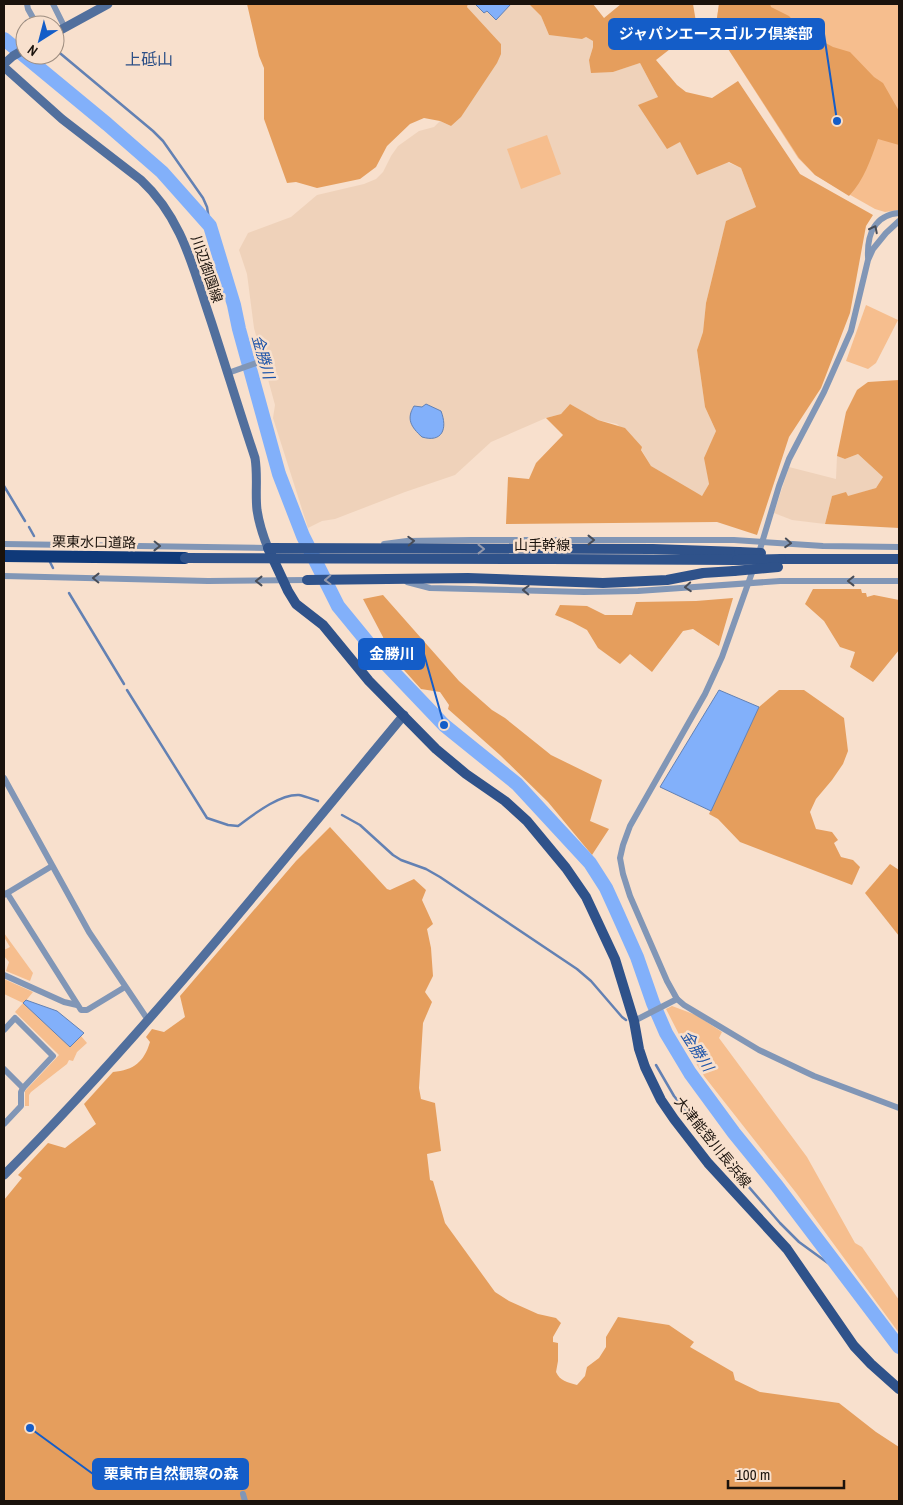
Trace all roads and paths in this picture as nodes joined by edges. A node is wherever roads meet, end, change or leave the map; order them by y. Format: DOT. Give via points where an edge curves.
graph roads {
  1 [pos="108,4"];
  2 [pos="65,28"];
  3 [pos="15,56"];
  4 [pos="4,64"];
  5 [pos="899,213"];
  6 [pos="899,221"];
  7 [pos="868,260"];
  8 [pos="262,361"];
  9 [pos="228,373"];
  10 [pos="763,542"];
  11 [pos="4,544"];
  12 [pos="363,547"];
  13 [pos="268,548"];
  14 [pos="899,548"];
  15 [pos="4,556"];
  16 [pos="738,556"];
  17 [pos="185,558"];
  18 [pos="875,559"];
  19 [pos="899,559"];
  20 [pos="781,560"];
  21 [pos="4,576"];
  22 [pos="396,579"];
  23 [pos="307,580"];
  24 [pos="284,581"];
  25 [pos="899,581"];
  26 [pos="748,583"];
  27 [pos="404,716"];
  28 [pos="4,778"];
  29 [pos="52,866"];
  30 [pos="6,894"];
  31 [pos="4,975"];
  32 [pos="124,987"];
  33 [pos="677,999"];
  34 [pos="77,1005"];
  35 [pos="148,1020"];
  36 [pos="636,1020"];
  37 [pos="4,1030"];
  38 [pos="4,1069"];
  39 [pos="24,1088"];
  40 [pos="899,1108"];
  41 [pos="4,1124"];
  42 [pos="4,1175"];
  43 [pos="899,1388"];
  44 [pos="243,1494"];
  45 [pos="245,1501"];
  1 -- 2 [label="street"];
  3 -- 4 [label="street"];
  4 -- 9 [label="street, 川辺御園線" via="62,119 151,190 176,225 185,244"];
  7 -- 5 [label="street, one-way" via="874,228 885,215"];
  6 -- 7 [label="street" via="886,232"];
  7 -- 10 [label="street" via="851,331 789,459"];
  8 -- 9 [label="street"];
  9 -- 13 [label="street, 川辺御園線" via="255,458 259,522"];
  12 -- 10 [label="street, one-way" via="408,541 471,540"];
  10 -- 14 [label="street, one-way"];
  10 -- 26 [label="street"];
  11 -- 13 [label="street, one-way"];
  12 -- 13 [label="main road"];
  12 -- 16 [label="main road, one-way" via="653,549"];
  13 -- 24 [label="main road, 大津能登川長浜線"];
  15 -- 17 [label="highway, 栗東水口道路"];
  16 -- 17 [label="main road, 山手幹線, bridge"];
  16 -- 20 [label="main road, 山手幹線, bridge"];
  18 -- 19 [label="main road, 山手幹線"];
  18 -- 20 [label="main road"];
  18 -- 20 [label="main road, 山手幹線"];
  20 -- 22 [label="main road, bridge" via="734,571 667,580 602,583"];
  24 -- 21 [label="street, one-way"];
  22 -- 23 [label="main road, one-way"];
  26 -- 22 [label="street, one-way" via="584,592 430,588"];
  23 -- 24 [label="street"];
  24 -- 27 [label="main road, 大津能登川長浜線" via="296,604 323,625 349,658"];
  25 -- 26 [label="street, one-way"];
  26 -- 33 [label="street" via="719,664 630,826 620,858 630,896"];
  27 -- 35 [label="street"];
  27 -- 36 [label="main road, 大津能登川長浜線" via="448,760 505,801 566,868 586,897 604,933"];
  28 -- 29 [label="street"];
  29 -- 30 [label="street"];
  29 -- 32 [label="street"];
  30 -- 34 [label="street"];
  31 -- 34 [label="street"];
  32 -- 34 [label="street" via="88,1010 81,1010"];
  32 -- 35 [label="street"];
  33 -- 36 [label="street"];
  33 -- 40 [label="street" via="759,1050 815,1077"];
  35 -- 42 [label="street"];
  36 -- 43 [label="main road, 大津能登川長浜線" via="639,1049 645,1067 674,1120 708,1163 787,1249 854,1346"];
  37 -- 39 [label="street" via="15,1018 53,1056"];
  38 -- 39 [label="street"];
  39 -- 41 [label="street" via="21,1106"];
  44 -- 45 [label="street"];
}
